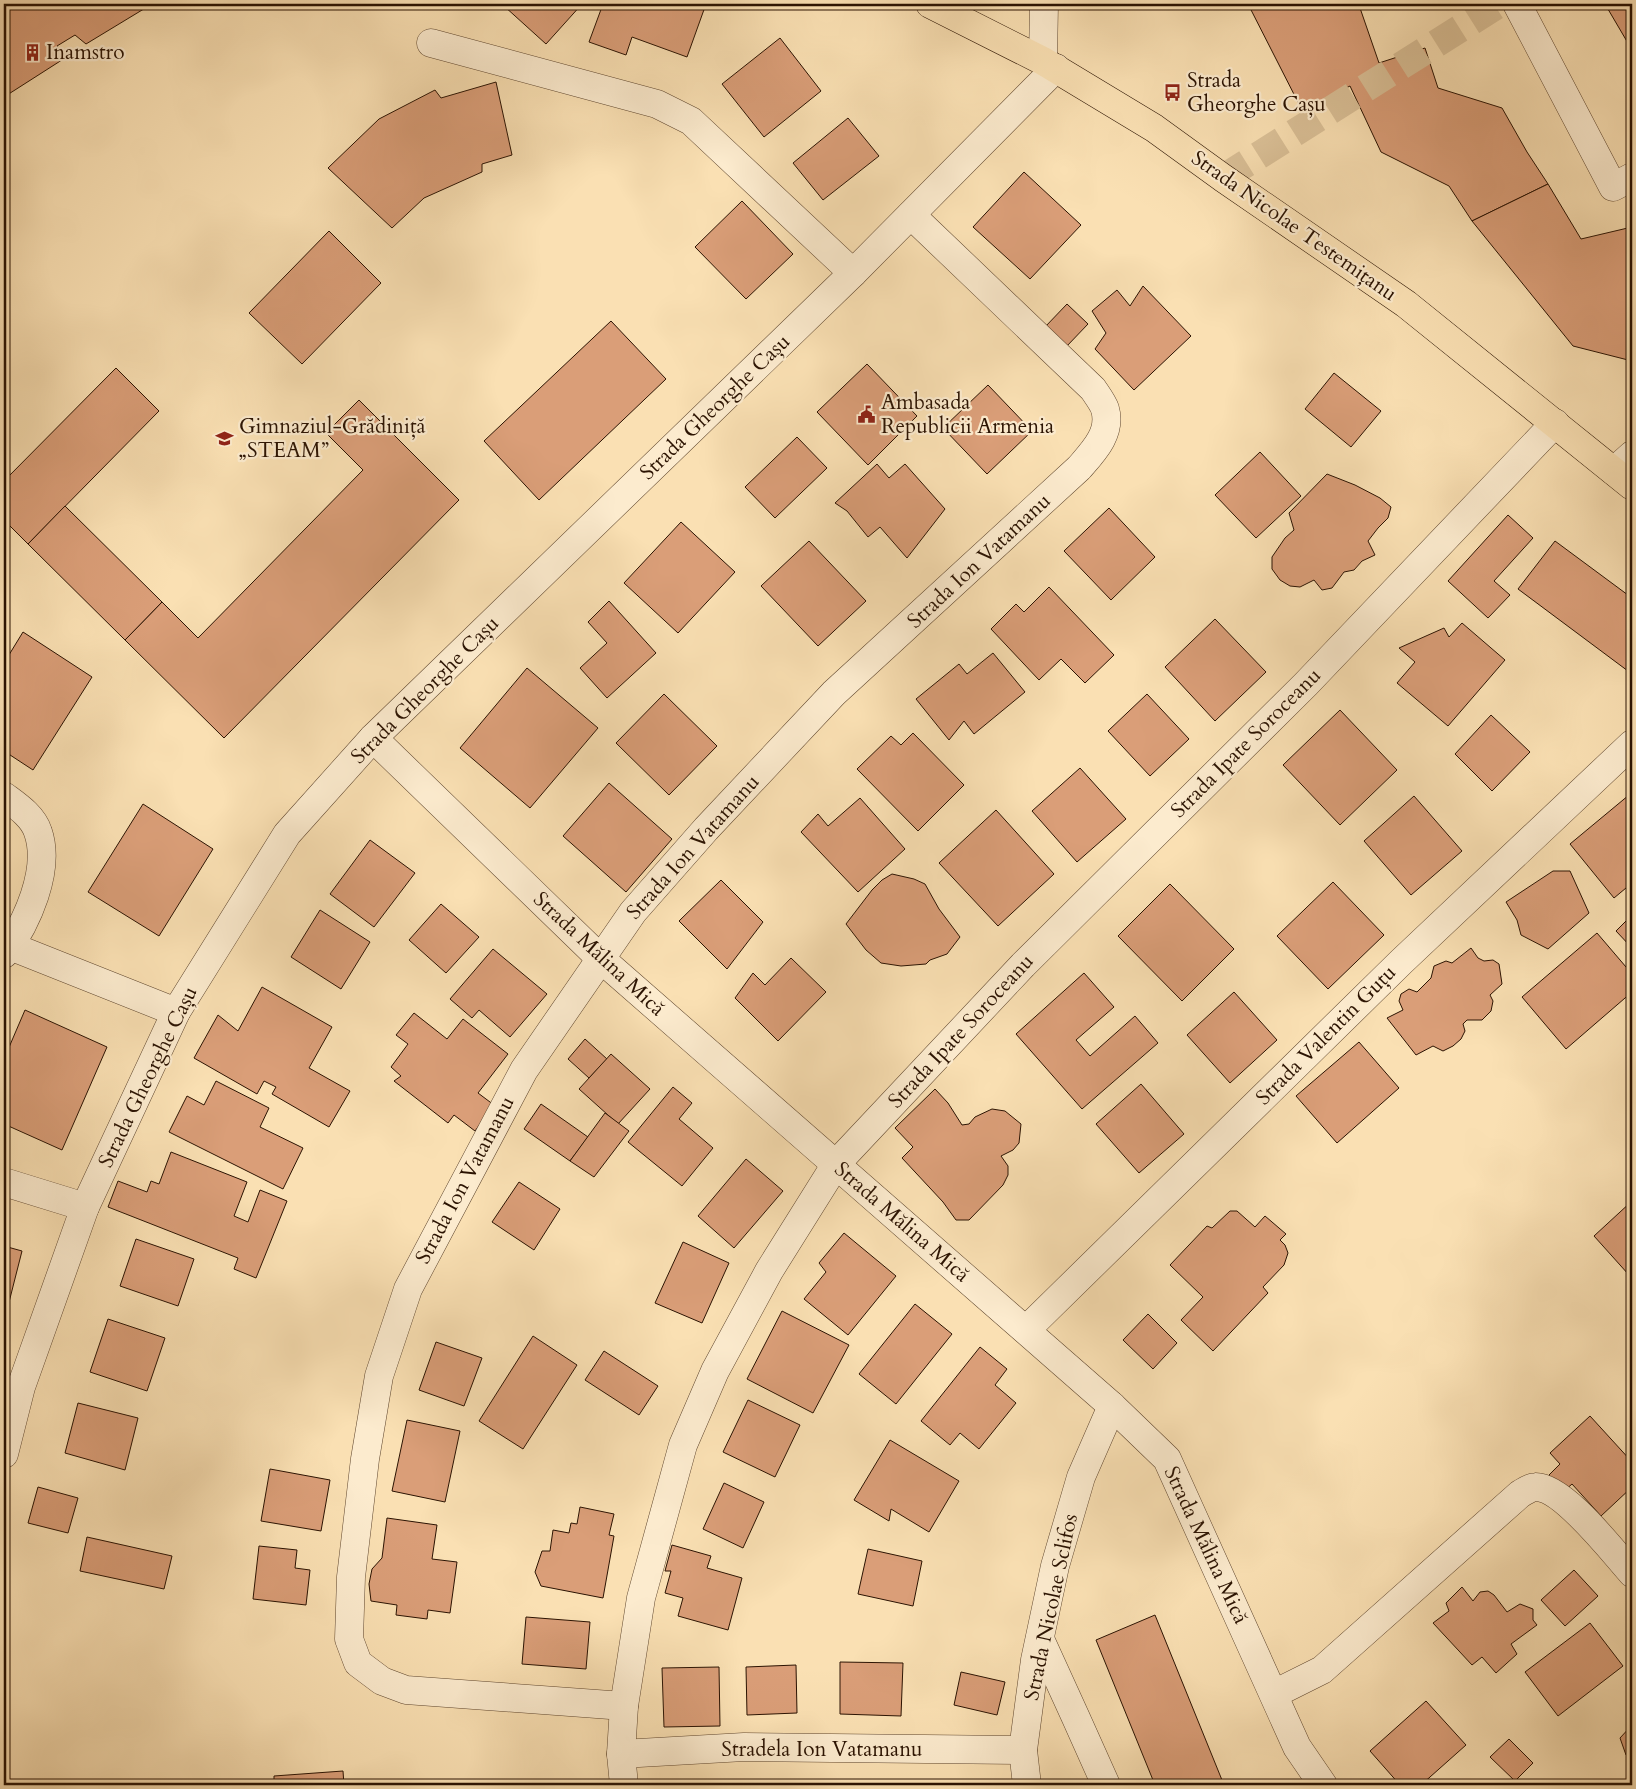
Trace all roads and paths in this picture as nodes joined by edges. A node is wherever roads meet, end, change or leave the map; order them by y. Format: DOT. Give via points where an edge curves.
graph roads {
  1 [pos="930,4"];
  2 [pos="1044,4"];
  3 [pos="1517,4"];
  4 [pos="431,43"];
  5 [pos="1049,64"];
  6 [pos="1632,178"];
  7 [pos="911,215"];
  8 [pos="854,273"];
  9 [pos="1555,423"];
  10 [pos="1626,471"];
  11 [pos="373,738"];
  12 [pos="1632,744"];
  13 [pos="4,796"];
  14 [pos="7,950"];
  15 [pos="601,959"];
  16 [pos="176,1012"];
  17 [pos="836,1164"];
  18 [pos="4,1182"];
  19 [pos="85,1207"];
  20 [pos="1026,1330"];
  21 [pos="12,1385"];
  22 [pos="1112,1406"];
  23 [pos="4,1454"];
  24 [pos="1632,1573"];
  25 [pos="1040,1639"];
  26 [pos="1274,1694"];
  27 [pos="624,1706"];
  28 [pos="1023,1750"];
  29 [pos="621,1754"];
  30 [pos="624,1785"];
  31 [pos="1027,1785"];
  32 [pos="1106,1785"];
  33 [pos="1323,1785"];
  1 -- 5 [label="main road, Strada Nicolae Testemițanu"];
  2 -- 5 [label="street"];
  3 -- 6 [label="street" via="1613,187"];
  4 -- 8 [label="street" via="657,104 691,121"];
  5 -- 7 [label="street, Strada Gheorghe Cașu"];
  5 -- 9 [label="main road, Strada Nicolae Testemițanu" via="1154,128 1406,304"];
  7 -- 8 [label="street, Strada Gheorghe Cașu"];
  7 -- 15 [label="street, Strada Ion Vatamanu" via="1093,389 1105,409 1107,425 1099,445 1079,468 834,693 706,828 633,912"];
  8 -- 11 [label="street, Strada Gheorghe Cașu"];
  9 -- 10 [label="main road, Strada Nicolae Testemițanu"];
  9 -- 17 [label="street, Strada Ipate Soroceanu" via="1306,684 1024,964"];
  11 -- 15 [label="street, Strada Mălina Mică"];
  11 -- 16 [label="street, Strada Gheorghe Cașu" via="287,834"];
  12 -- 20 [label="street, Strada Valentin Guțu" via="1401,962"];
  13 -- 14 [label="street" via="24,811 38,830 43,860 35,896"];
  14 -- 16 [label="street"];
  15 -- 17 [label="street, Strada Mălina Mică"];
  15 -- 27 [label="street, Strada Ion Vatamanu" via="524,1070 408,1289 379,1376 365,1459 351,1577 349,1639 358,1663 382,1681 406,1690"];
  16 -- 19 [label="street, Strada Gheorghe Cașu"];
  17 -- 20 [label="street, Strada Mălina Mică"];
  17 -- 27 [label="street, Strada Ipate Soroceanu" via="769,1271 715,1371 683,1445 641,1598"];
  18 -- 19 [label="street"];
  19 -- 21 [label="street, Strada Gheorghe Cașu"];
  20 -- 22 [label="street, Strada Mălina Mică"];
  21 -- 23 [label="street, Strada Gheorghe Cașu"];
  22 -- 25 [label="street, Strada Nicolae Sclifos" via="1082,1477 1055,1566"];
  22 -- 26 [label="street, Strada Mălina Mică" via="1167,1459"];
  24 -- 26 [label="street" via="1570,1504 1551,1492 1534,1487 1520,1494 1322,1670"];
  25 -- 28 [label="street, Strada Nicolae Sclifos"];
  25 -- 32 [label="street"];
  26 -- 33 [label="street, Strada Mălina Mică" via="1297,1747"];
  27 -- 29 [label="street, Strada Ipate Soroceanu"];
  28 -- 29 [label="street, Stradela Ion Vatamanu" via="744,1747"];
  28 -- 31 [label="street, Strada Nicolae Sclifos"];
  29 -- 30 [label="street, Strada Ipate Soroceanu"];
}
